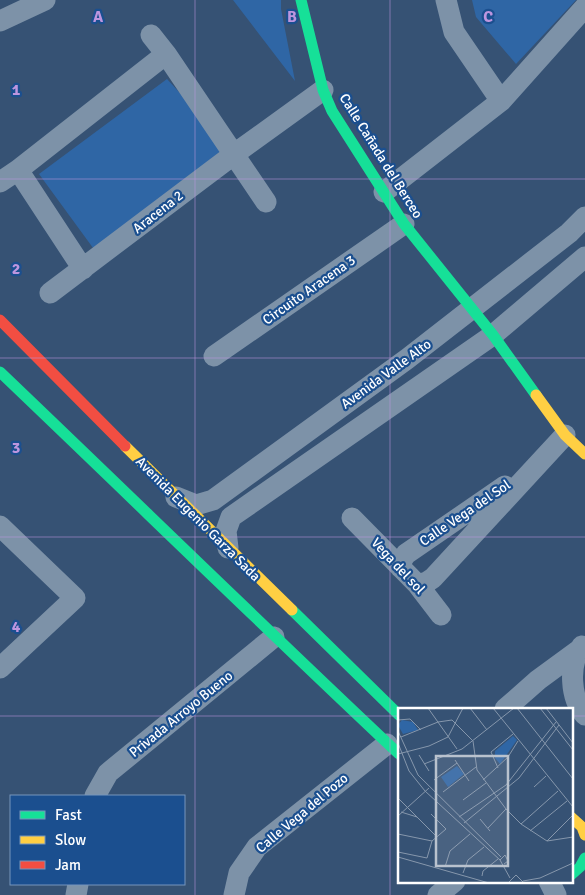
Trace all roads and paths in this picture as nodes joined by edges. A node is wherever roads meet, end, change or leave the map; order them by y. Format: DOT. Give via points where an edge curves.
graph roads {
  1 [pos="45,0"];
  2 [pos="302,0"];
  3 [pos="446,0"];
  4 [pos="585,7"];
  5 [pos="0,21"];
  6 [pos="151,36"];
  7 [pos="166,54"];
  8 [pos="324,90"];
  9 [pos="501,101"];
  10 [pos="233,154"];
  11 [pos="18,170"];
  12 [pos="0,182"];
  13 [pos="384,192"];
  14 [pos="266,202"];
  15 [pos="585,217"];
  16 [pos="404,224"];
  17 [pos="585,257"];
  18 [pos="83,269"];
  19 [pos="50,293"];
  20 [pos="472,309"];
  21 [pos="0,320"];
  22 [pos="492,335"];
  23 [pos="214,356"];
  24 [pos="0,372"];
  25 [pos="565,435"];
  26 [pos="585,454"];
  27 [pos="536,464"];
  28 [pos="175,496"];
  29 [pos="352,518"];
  30 [pos="0,526"];
  31 [pos="228,548"];
  32 [pos="401,568"];
  33 [pos="418,585"];
  34 [pos="441,615"];
  35 [pos="274,637"];
  36 [pos="582,646"];
  37 [pos="2,662"];
  38 [pos="366,704"];
  39 [pos="506,708"];
  40 [pos="398,715"];
  41 [pos="585,715"];
  42 [pos="393,749"];
  43 [pos="95,795"];
  44 [pos="572,818"];
  45 [pos="585,835"];
  46 [pos="585,858"];
  47 [pos="572,874"];
  48 [pos="454,882"];
  49 [pos="550,882"];
  50 [pos="234,895"];
  51 [pos="438,895"];
  52 [pos="556,895"];
  1 -- 5 [label="street"];
  2 -- 8 [label="street, Calle Cañada del Berceo"];
  3 -- 9 [label="street" via="454,32"];
  4 -- 9 [label="street"];
  6 -- 7 [label="street"];
  7 -- 10 [label="street"];
  7 -- 11 [label="street"];
  8 -- 10 [label="street, Aracena 2"];
  8 -- 13 [label="street, Calle Cañada del Berceo" via="332,111"];
  9 -- 13 [label="street"];
  10 -- 14 [label="street"];
  10 -- 18 [label="street, Aracena 2"];
  11 -- 12 [label="street"];
  11 -- 18 [label="street"];
  13 -- 16 [label="street, Calle Cañada del Berceo"];
  15 -- 20 [label="street, Avenida Valle Alto"];
  16 -- 20 [label="street, Calle Cañada del Berceo"];
  16 -- 23 [label="street, Circuito Aracena 3"];
  17 -- 22 [label="street, Avenida Valle Alto"];
  18 -- 19 [label="street, Aracena 2"];
  20 -- 22 [label="street, Calle Cañada del Berceo"];
  20 -- 28 [label="street, Avenida Valle Alto" via="213,500 196,505"];
  21 -- 28 [label="street, Avenida Eugenio Garza Sada"];
  22 -- 25 [label="street, Calle Cañada del Berceo"];
  22 -- 31 [label="street, Avenida Valle Alto" via="231,517 226,531"];
  24 -- 35 [label="street, Avenida Eugenio Garza Sada"];
  25 -- 26 [label="street, Calle Cañada del Berceo"];
  25 -- 27 [label="street, Calle Vega del Sol"];
  27 -- 32 [label="street, Calle Vega del Sol" via="406,554"];
  27 -- 33 [label="street, Calle Vega del Sol" via="433,578"];
  28 -- 31 [label="street, Avenida Eugenio Garza Sada"];
  29 -- 32 [label="street, Vega del sol"];
  30 -- 37 [label="street" via="75,598"];
  31 -- 38 [label="street, Avenida Eugenio Garza Sada"];
  32 -- 33 [label="street, Vega del sol"];
  33 -- 34 [label="street, Vega del sol"];
  35 -- 38 [label="street, Avenida Eugenio Garza Sada"];
  35 -- 43 [label="street, Privada Arroyo Bueno" via="108,773"];
  36 -- 39 [label="street"];
  36 -- 41 [label="street" via="572,671 574,692"];
  38 -- 40 [label="street, Avenida Eugenio Garza Sada"];
  38 -- 42 [label="street, Avenida Eugenio Garza Sada"];
  42 -- 50 [label="street, Calle Vega del Pozo" via="257,847 239,873"];
  44 -- 45 [label="street"];
  46 -- 47 [label="street"];
  48 -- 51 [label="street"];
  49 -- 52 [label="street"];
}
